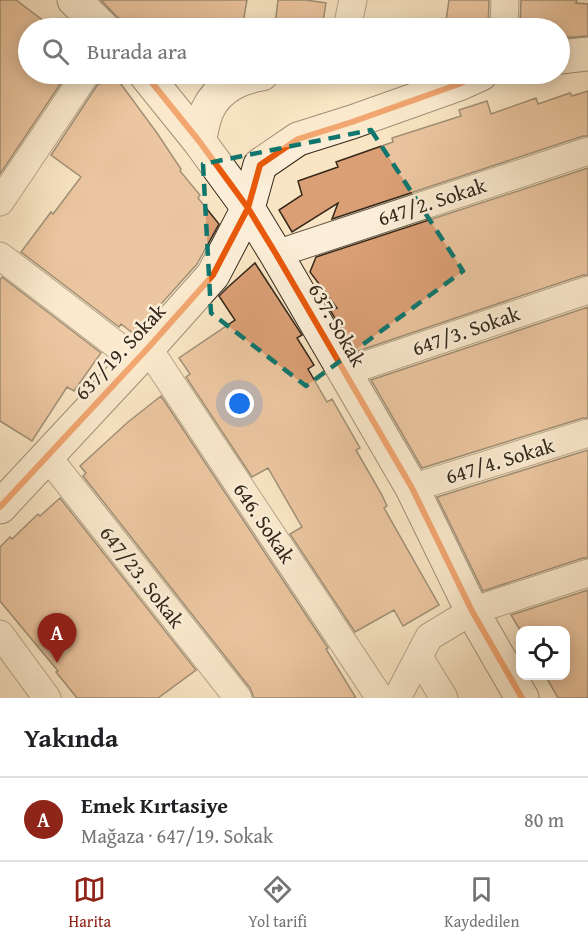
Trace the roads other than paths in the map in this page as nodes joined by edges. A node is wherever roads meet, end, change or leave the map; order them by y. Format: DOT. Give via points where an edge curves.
graph roads {
  1 [pos="74,0"];
  2 [pos="353,0"];
  3 [pos="506,0"];
  4 [pos="93,18"];
  5 [pos="349,18"];
  6 [pos="505,18"];
  7 [pos="588,54"];
  8 [pos="570,56"];
  9 [pos="79,84"];
  10 [pos="153,84"];
  11 [pos="232,84"];
  12 [pos="459,84"];
  13 [pos="199,141"];
  14 [pos="588,151"];
  15 [pos="0,202"];
  16 [pos="248,208"];
  17 [pos="276,254"];
  18 [pos="0,256"];
  19 [pos="588,290"];
  20 [pos="142,354"];
  21 [pos="345,372"];
  22 [pos="588,433"];
  23 [pos="47,456"];
  24 [pos="412,488"];
  25 [pos="3,500"];
  26 [pos="588,573"];
  27 [pos="472,611"];
  28 [pos="0,634"];
  29 [pos="419,657"];
  30 [pos="47,698"];
  31 [pos="238,698"];
  32 [pos="380,698"];
  33 [pos="398,698"];
  34 [pos="444,698"];
  35 [pos="522,698"];
  1 -- 4 [label="street"];
  2 -- 5 [label="street"];
  3 -- 6 [label="street"];
  7 -- 8 [label="street"];
  9 -- 15 [label="street"];
  10 -- 13 [label="street, 637. Sokak"];
  11 -- 13 [label="street" via="222,89 208,108"];
  12 -- 16 [label="street, 637/19. Sokak" via="298,139 260,165"];
  13 -- 16 [label="street, 637. Sokak"];
  14 -- 17 [label="street, 647/2. Sokak"];
  16 -- 17 [label="street, 637. Sokak"];
  16 -- 20 [label="street, 637/19. Sokak" via="213,275"];
  17 -- 21 [label="street, 637. Sokak"];
  18 -- 20 [label="street, 646. Sokak"];
  19 -- 21 [label="street, 647/3. Sokak"];
  20 -- 23 [label="street, 637/19. Sokak"];
  20 -- 32 [label="street, 646. Sokak"];
  21 -- 24 [label="street, 637. Sokak"];
  22 -- 24 [label="street, 647/4. Sokak"];
  23 -- 25 [label="street, 637/19. Sokak"];
  23 -- 31 [label="street, 647/23. Sokak"];
  24 -- 27 [label="street, 637. Sokak"];
  26 -- 27 [label="street"];
  27 -- 29 [label="street" via="429,637"];
  27 -- 35 [label="street, 637. Sokak"];
  28 -- 30 [label="street"];
  29 -- 33 [label="street"];
  29 -- 34 [label="street"];
}
